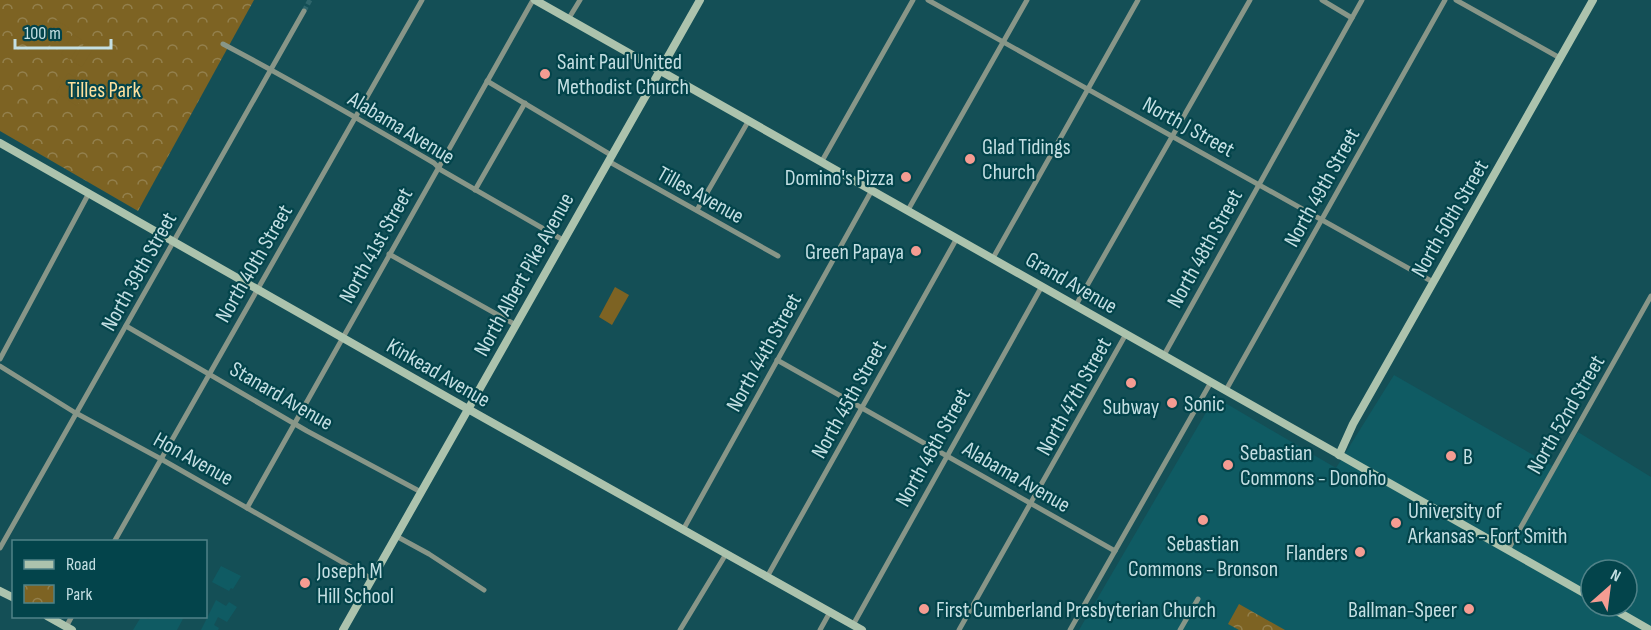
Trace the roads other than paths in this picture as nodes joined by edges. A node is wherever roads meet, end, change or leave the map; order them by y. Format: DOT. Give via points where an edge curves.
graph roads {
  1 [pos="422,0"];
  2 [pos="534,0"];
  3 [pos="580,0"];
  4 [pos="700,0"];
  5 [pos="913,0"];
  6 [pos="928,0"];
  7 [pos="1027,0"];
  8 [pos="1138,0"];
  9 [pos="1250,0"];
  10 [pos="1322,0"];
  11 [pos="1362,0"];
  12 [pos="1445,0"];
  13 [pos="1456,0"];
  14 [pos="1593,0"];
  15 [pos="304,11"];
  16 [pos="569,18"];
  17 [pos="1352,18"];
  18 [pos="1003,42"];
  19 [pos="223,44"];
  20 [pos="1560,58"];
  21 [pos="271,69"];
  22 [pos="660,69"];
  23 [pos="487,81"];
  24 [pos="1088,89"];
  25 [pos="525,103"];
  26 [pos="355,117"];
  27 [pos="749,120"];
  28 [pos="1173,136"];
  29 [pos="0,142"];
  30 [pos="610,158"];
  31 [pos="822,161"];
  32 [pos="438,167"];
  33 [pos="1259,184"];
  34 [pos="872,189"];
  35 [pos="475,190"];
  36 [pos="89,194"];
  37 [pos="697,210"];
  38 [pos="908,210"];
  39 [pos="1322,219"];
  40 [pos="957,238"];
  41 [pos="563,240"];
  42 [pos="173,241"];
  43 [pos="389,254"];
  44 [pos="778,256"];
  45 [pos="993,258"];
  46 [pos="1433,282"];
  47 [pos="1042,286"];
  48 [pos="257,289"];
  49 [pos="1651,296"];
  50 [pos="1076,305"];
  51 [pos="516,325"];
  52 [pos="126,326"];
  53 [pos="1126,334"];
  54 [pos="343,338"];
  55 [pos="1164,355"];
  56 [pos="0,359"];
  57 [pos="777,360"];
  58 [pos="0,366"];
  59 [pos="209,373"];
  60 [pos="1211,382"];
  61 [pos="1226,390"];
  62 [pos="862,408"];
  63 [pos="468,409"];
  64 [pos="77,413"];
  65 [pos="295,423"];
  66 [pos="947,455"];
  67 [pos="1340,455"];
  68 [pos="161,459"];
  69 [pos="421,492"];
  70 [pos="1030,503"];
  71 [pos="247,508"];
  72 [pos="683,530"];
  73 [pos="396,536"];
  74 [pos="115,540"];
  75 [pos="0,548"];
  76 [pos="1508,550"];
  77 [pos="1115,551"];
  78 [pos="726,554"];
  79 [pos="767,577"];
  80 [pos="372,579"];
  81 [pos="484,590"];
  82 [pos="1579,590"];
  83 [pos="1198,599"];
  84 [pos="830,612"];
  85 [pos="51,618"];
  86 [pos="1629,618"];
  87 [pos="853,625"];
  88 [pos="69,628"];
  89 [pos="343,630"];
  90 [pos="680,630"];
  91 [pos="819,630"];
  92 [pos="862,630"];
  93 [pos="958,630"];
  94 [pos="1070,630"];
  95 [pos="1180,630"];
  96 [pos="1650,630"];
  1 -- 26 [label="street, North 40th Street"];
  2 -- 16 [label="street, Grand Avenue"];
  2 -- 23 [label="street, North 41st Street"];
  3 -- 16 [label="street"];
  4 -- 22 [label="street, North Albert Pike Avenue"];
  5 -- 31 [label="street"];
  6 -- 18 [label="street, North J Street"];
  7 -- 18 [label="street"];
  8 -- 24 [label="street"];
  9 -- 28 [label="street, North 47th Street"];
  10 -- 17 [label="street"];
  11 -- 17 [label="street, North 48th Street"];
  12 -- 39 [label="street, North 49th Street"];
  13 -- 20 [label="street"];
  14 -- 20 [label="street, North 50th Street"];
  15 -- 21 [label="street, North 39th Street"];
  16 -- 22 [label="street, Grand Avenue"];
  17 -- 33 [label="street, North 48th Street"];
  18 -- 24 [label="street, North J Street"];
  18 -- 38 [label="street"];
  19 -- 21 [label="street, Alabama Avenue"];
  20 -- 46 [label="street, North 50th Street"];
  21 -- 26 [label="street, Alabama Avenue"];
  21 -- 42 [label="street, North 39th Street"];
  22 -- 27 [label="street, Grand Avenue"];
  22 -- 30 [label="street, North Albert Pike Avenue"];
  23 -- 25 [label="street, Tilles Avenue"];
  23 -- 32 [label="street, North 41st Street"];
  24 -- 28 [label="street, North J Street"];
  24 -- 45 [label="street"];
  25 -- 30 [label="street, Tilles Avenue"];
  25 -- 35 [label="street"];
  26 -- 32 [label="street, Alabama Avenue"];
  26 -- 48 [label="street, North 40th Street"];
  27 -- 31 [label="street, Grand Avenue"];
  27 -- 37 [label="street"];
  28 -- 33 [label="street, North J Street"];
  28 -- 50 [label="street, North 47th Street"];
  29 -- 36 [label="street, Kinkead Avenue"];
  30 -- 37 [label="street, Tilles Avenue"];
  30 -- 41 [label="street, North Albert Pike Avenue"];
  31 -- 34 [label="street, Grand Avenue"];
  32 -- 35 [label="street, Alabama Avenue"];
  32 -- 43 [label="street, North 41st Street"];
  33 -- 39 [label="street, North J Street"];
  33 -- 55 [label="street, North 48th Street"];
  34 -- 38 [label="street, Grand Avenue"];
  34 -- 57 [label="street, North 44th Street"];
  35 -- 41 [label="street, Alabama Avenue"];
  36 -- 42 [label="street, Kinkead Avenue"];
  36 -- 56 [label="street"];
  37 -- 44 [label="street, Tilles Avenue"];
  38 -- 40 [label="street, Grand Avenue"];
  39 -- 46 [label="street, North J Street"];
  39 -- 61 [label="street, North 49th Street"];
  40 -- 45 [label="street, Grand Avenue"];
  40 -- 62 [label="street, North 45th Street"];
  41 -- 51 [label="street, North Albert Pike Avenue"];
  42 -- 48 [label="street, Kinkead Avenue"];
  42 -- 52 [label="street, North 39th Street"];
  43 -- 51 [label="street"];
  43 -- 54 [label="street, North 41st Street"];
  45 -- 47 [label="street, Grand Avenue"];
  46 -- 67 [label="street, North 50th Street" via="1353,424"];
  47 -- 50 [label="street, Grand Avenue"];
  47 -- 66 [label="street, North 46th Street"];
  48 -- 54 [label="street, Kinkead Avenue"];
  48 -- 59 [label="street, North 40th Street"];
  49 -- 76 [label="street, North 52nd Street"];
  50 -- 53 [label="street, Grand Avenue"];
  51 -- 63 [label="street, North Albert Pike Avenue"];
  52 -- 59 [label="street, Stanard Avenue"];
  52 -- 64 [label="street, North 39th Street"];
  53 -- 55 [label="street, Grand Avenue"];
  53 -- 70 [label="street, North 47th Street"];
  54 -- 63 [label="street, Kinkead Avenue"];
  54 -- 65 [label="street, North 41st Street"];
  55 -- 60 [label="street, Grand Avenue"];
  57 -- 62 [label="street, Alabama Avenue"];
  57 -- 72 [label="street, North 44th Street"];
  58 -- 64 [label="street, Hon Avenue"];
  59 -- 65 [label="street, Stanard Avenue"];
  59 -- 68 [label="street, North 40th Street"];
  60 -- 61 [label="street, Grand Avenue"];
  60 -- 77 [label="street"];
  61 -- 67 [label="street, Grand Avenue"];
  62 -- 66 [label="street, Alabama Avenue"];
  62 -- 79 [label="street, North 45th Street"];
  63 -- 69 [label="street, North Albert Pike Avenue"];
  63 -- 72 [label="street, Kinkead Avenue"];
  64 -- 68 [label="street, Hon Avenue"];
  64 -- 75 [label="street, North 39th Street"];
  65 -- 69 [label="street, Stanard Avenue"];
  65 -- 71 [label="street, North 41st Street"];
  66 -- 70 [label="street, Alabama Avenue"];
  66 -- 87 [label="street, North 46th Street"];
  67 -- 76 [label="street, Grand Avenue"];
  68 -- 71 [label="street, Hon Avenue"];
  68 -- 74 [label="street, North 40th Street"];
  69 -- 73 [label="street, North Albert Pike Avenue"];
  70 -- 77 [label="street, Alabama Avenue"];
  70 -- 93 [label="street, North 47th Street"];
  71 -- 80 [label="street, Hon Avenue"];
  72 -- 78 [label="street, Kinkead Avenue"];
  73 -- 80 [label="street, North Albert Pike Avenue"];
  73 -- 81 [label="street"];
  76 -- 82 [label="street, Grand Avenue"];
  77 -- 94 [label="street"];
  78 -- 79 [label="street, Kinkead Avenue"];
  78 -- 90 [label="street"];
  79 -- 84 [label="street, Kinkead Avenue"];
  80 -- 89 [label="street, North Albert Pike Avenue"];
  83 -- 95 [label="street"];
  84 -- 87 [label="street, Kinkead Avenue"];
  84 -- 91 [label="street"];
  85 -- 88 [label="street"];
  86 -- 96 [label="street"];
  87 -- 92 [label="street, Kinkead Avenue"];
}
